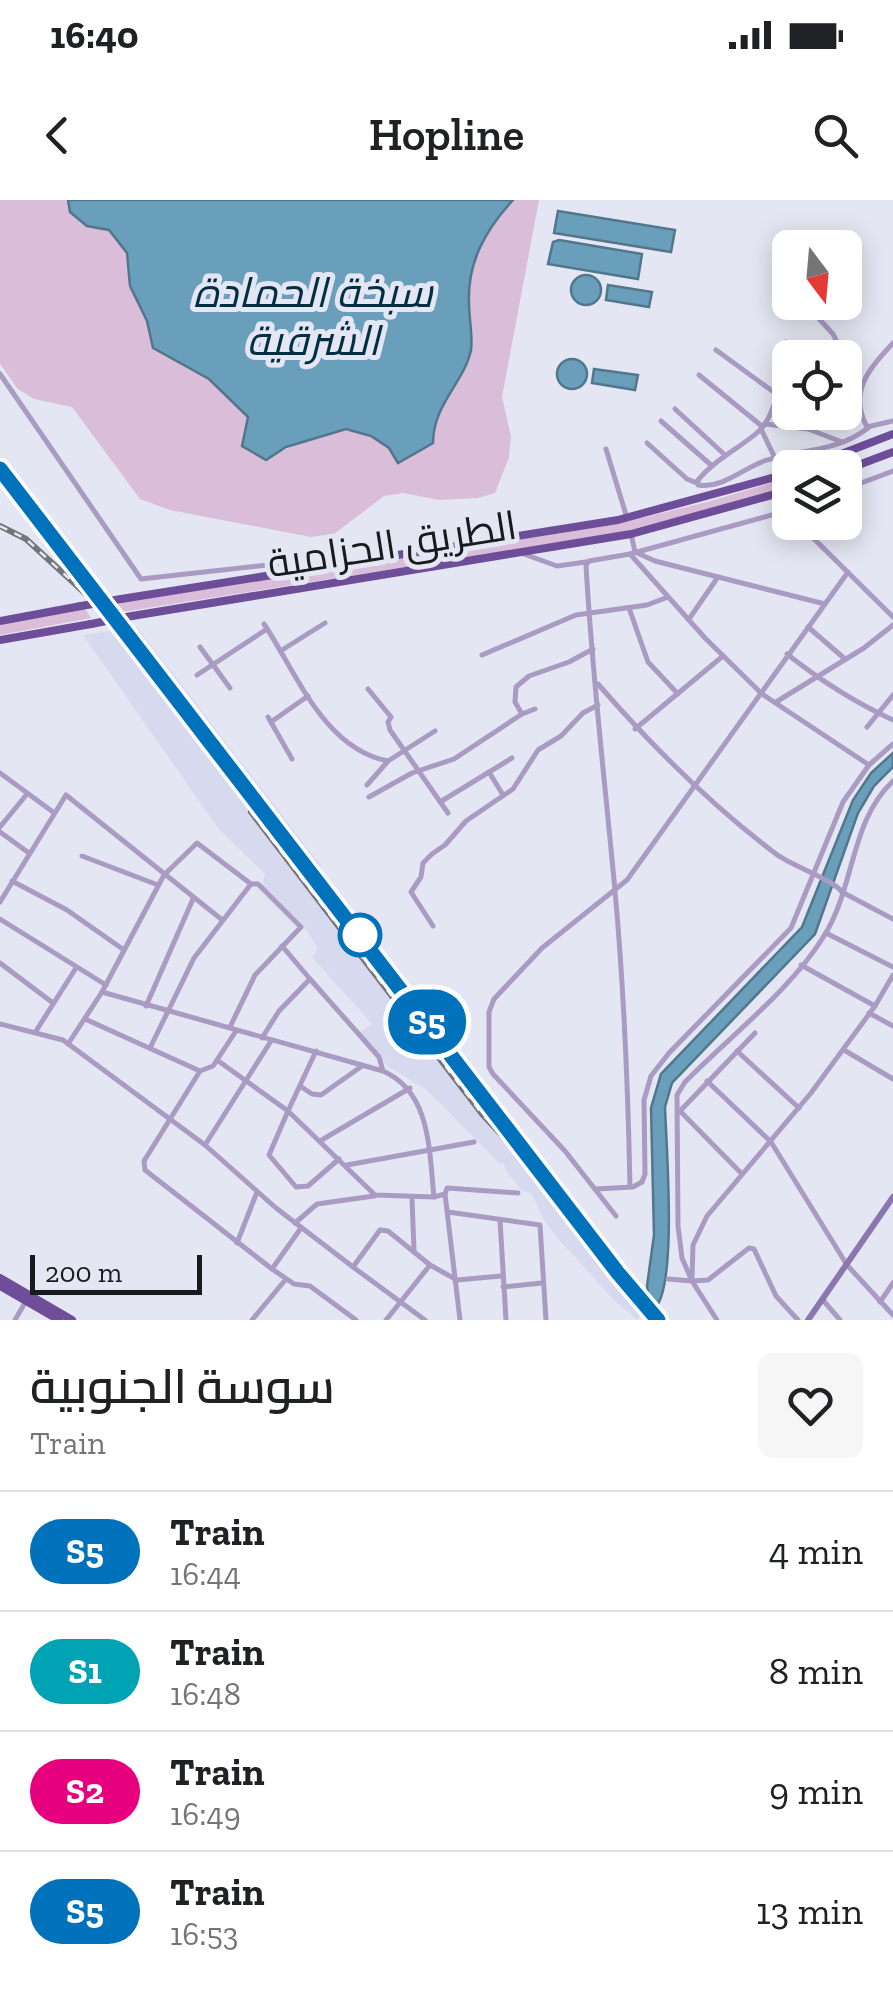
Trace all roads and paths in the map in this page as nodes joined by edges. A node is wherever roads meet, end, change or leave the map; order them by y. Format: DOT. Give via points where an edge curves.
graph roads {
  1 [pos="820,320"];
  2 [pos="836,340"];
  3 [pos="893,344"];
  4 [pos="716,350"];
  5 [pos="0,374"];
  6 [pos="699,375"];
  7 [pos="862,387"];
  8 [pos="772,392"];
  9 [pos="772,402"];
  10 [pos="675,409"];
  11 [pos="862,410"];
  12 [pos="660,421"];
  13 [pos="893,421"];
  14 [pos="763,427"];
  15 [pos="868,428"];
  16 [pos="893,434"];
  17 [pos="842,442"];
  18 [pos="646,443"];
  19 [pos="606,448"];
  20 [pos="772,450"];
  21 [pos="819,450"];
  22 [pos="852,450"];
  23 [pos="893,452"];
  24 [pos="725,455"];
  25 [pos="772,459"];
  26 [pos="862,464"];
  27 [pos="711,466"];
  28 [pos="893,471"];
  29 [pos="772,478"];
  30 [pos="697,483"];
  31 [pos="862,483"];
  32 [pos="772,495"];
  33 [pos="772,515"];
  34 [pos="627,518"];
  35 [pos="631,534"];
  36 [pos="816,540"];
  37 [pos="521,553"];
  38 [pos="633,553"];
  39 [pos="589,561"];
  40 [pos="354,562"];
  41 [pos="848,572"];
  42 [pos="718,577"];
  43 [pos="668,597"];
  44 [pos="825,604"];
  45 [pos="628,608"];
  46 [pos="590,612"];
  47 [pos="893,617"];
  48 [pos="689,619"];
  49 [pos="0,621"];
  50 [pos="325,623"];
  51 [pos="893,625"];
  52 [pos="808,627"];
  53 [pos="0,640"];
  54 [pos="200,647"];
  55 [pos="593,649"];
  56 [pos="282,650"];
  57 [pos="788,654"];
  58 [pos="482,655"];
  59 [pos="723,656"];
  60 [pos="845,659"];
  61 [pos="213,664"];
  62 [pos="197,675"];
  63 [pos="817,678"];
  64 [pos="596,682"];
  65 [pos="230,688"];
  66 [pos="368,688"];
  67 [pos="678,694"];
  68 [pos="762,694"];
  69 [pos="893,695"];
  70 [pos="308,696"];
  71 [pos="776,702"];
  72 [pos="598,705"];
  73 [pos="535,709"];
  74 [pos="877,713"];
  75 [pos="522,714"];
  76 [pos="893,720"];
  77 [pos="867,728"];
  78 [pos="635,729"];
  79 [pos="435,732"];
  80 [pos="893,744"];
  81 [pos="404,750"];
  82 [pos="512,758"];
  83 [pos="292,759"];
  84 [pos="388,761"];
  85 [pos="869,765"];
  86 [pos="420,771"];
  87 [pos="0,772"];
  88 [pos="489,772"];
  89 [pos="893,781"];
  90 [pos="696,784"];
  91 [pos="367,785"];
  92 [pos="884,790"];
  93 [pos="27,794"];
  94 [pos="503,796"];
  95 [pos="369,798"];
  96 [pos="893,798"];
  97 [pos="440,802"];
  98 [pos="53,812"];
  99 [pos="448,813"];
  100 [pos="0,827"];
  101 [pos="29,853"];
  102 [pos="82,856"];
  103 [pos="164,875"];
  104 [pos="817,878"];
  105 [pos="12,882"];
  106 [pos="251,884"];
  107 [pos="158,885"];
  108 [pos="615,892"];
  109 [pos="842,892"];
  110 [pos="194,898"];
  111 [pos="0,902"];
  112 [pos="0,919"];
  113 [pos="221,919"];
  114 [pos="893,919"];
  115 [pos="433,926"];
  116 [pos="826,933"];
  117 [pos="282,946"];
  118 [pos="124,950"];
  119 [pos="0,963"];
  120 [pos="801,966"];
  121 [pos="893,967"];
  122 [pos="76,968"];
  123 [pos="893,975"];
  124 [pos="310,979"];
  125 [pos="106,984"];
  126 [pos="102,992"];
  127 [pos="54,1003"];
  128 [pos="146,1006"];
  129 [pos="874,1006"];
  130 [pos="168,1012"];
  131 [pos="869,1013"];
  132 [pos="86,1019"];
  133 [pos="0,1024"];
  134 [pos="893,1026"];
  135 [pos="233,1029"];
  136 [pos="36,1030"];
  137 [pos="755,1034"];
  138 [pos="262,1038"];
  139 [pos="272,1041"];
  140 [pos="68,1044"];
  141 [pos="150,1048"];
  142 [pos="738,1050"];
  143 [pos="843,1050"];
  144 [pos="316,1052"];
  145 [pos="217,1060"];
  146 [pos="362,1066"];
  147 [pos="200,1071"];
  148 [pos="382,1071"];
  149 [pos="893,1079"];
  150 [pos="249,1081"];
  151 [pos="707,1081"];
  152 [pos="300,1086"];
  153 [pos="410,1088"];
  154 [pos="799,1108"];
  155 [pos="288,1111"];
  156 [pos="170,1120"];
  157 [pos="320,1141"];
  158 [pos="474,1142"];
  159 [pos="771,1142"];
  160 [pos="205,1146"];
  161 [pos="429,1152"];
  162 [pos="339,1159"];
  163 [pos="347,1166"];
  164 [pos="741,1173"];
  165 [pos="630,1187"];
  166 [pos="596,1190"];
  167 [pos="258,1192"];
  168 [pos="518,1193"];
  169 [pos="445,1194"];
  170 [pos="375,1196"];
  171 [pos="434,1197"];
  172 [pos="893,1197"];
  173 [pos="412,1198"];
  174 [pos="448,1212"];
  175 [pos="616,1216"];
  176 [pos="500,1220"];
  177 [pos="295,1223"];
  178 [pos="301,1228"];
  179 [pos="236,1243"];
  180 [pos="693,1245"];
  181 [pos="680,1248"];
  182 [pos="414,1250"];
  183 [pos="430,1265"];
  184 [pos="847,1265"];
  185 [pos="354,1267"];
  186 [pos="272,1269"];
  187 [pos="501,1276"];
  188 [pos="0,1278"];
  189 [pos="286,1279"];
  190 [pos="668,1279"];
  191 [pos="456,1280"];
  192 [pos="692,1281"];
  193 [pos="542,1283"];
  194 [pos="893,1283"];
  195 [pos="0,1286"];
  196 [pos="503,1287"];
  197 [pos="822,1299"];
  198 [pos="26,1301"];
  199 [pos="401,1302"];
  200 [pos="880,1302"];
  201 [pos="893,1314"];
  202 [pos="388,1319"];
  203 [pos="15,1320"];
  204 [pos="59,1320"];
  205 [pos="72,1320"];
  206 [pos="252,1320"];
  207 [pos="356,1320"];
  208 [pos="425,1320"];
  209 [pos="460,1320"];
  210 [pos="506,1320"];
  211 [pos="546,1320"];
  212 [pos="717,1320"];
  213 [pos="798,1320"];
  214 [pos="808,1320"];
  215 [pos="840,1320"];
  1 -- 2 [label="street"];
  3 -- 7 [label="street"];
  4 -- 8 [label="street"];
  5 -- 40 [label="street" via="140,579 335,552"];
  6 -- 14 [label="street"];
  9 -- 14 [label="street"];
  10 -- 24 [label="street"];
  11 -- 15 [label="street"];
  12 -- 27 [label="street"];
  13 -- 15 [label="street"];
  14 -- 17 [label="street" via="808,429"];
  14 -- 20 [label="street"];
  14 -- 24 [label="street"];
  15 -- 17 [label="street"];
  16 -- 22 [label="highway"];
  17 -- 21 [label="street"];
  18 -- 30 [label="street"];
  19 -- 34 [label="street"];
  23 -- 26 [label="highway"];
  24 -- 27 [label="street"];
  25 -- 30 [label="street" via="711,485"];
  27 -- 30 [label="street"];
  28 -- 31 [label="street"];
  29 -- 34 [label="highway, الطريق الحزامية"];
  32 -- 35 [label="highway, الطريق الحزامية"];
  33 -- 38 [label="street"];
  34 -- 40 [label="highway, الطريق الحزامية"];
  35 -- 37 [label="highway, الطريق الحزامية"];
  35 -- 38 [label="street"];
  36 -- 41 [label="street"];
  37 -- 39 [label="street" via="557,566"];
  37 -- 53 [label="highway, الطريق الحزامية, bridge"];
  38 -- 39 [label="street"];
  38 -- 42 [label="street"];
  38 -- 43 [label="street"];
  39 -- 46 [label="street"];
  40 -- 49 [label="highway, الطريق الحزامية, bridge"];
  41 -- 44 [label="street"];
  41 -- 47 [label="street"];
  42 -- 44 [label="street"];
  42 -- 48 [label="street"];
  43 -- 45 [label="street"];
  43 -- 48 [label="street"];
  44 -- 52 [label="street"];
  45 -- 46 [label="street"];
  45 -- 67 [label="street" via="648,662"];
  46 -- 55 [label="street"];
  46 -- 58 [label="street"];
  48 -- 59 [label="street"];
  50 -- 56 [label="street"];
  51 -- 60 [label="street"];
  52 -- 57 [label="street"];
  52 -- 60 [label="street"];
  54 -- 61 [label="street"];
  55 -- 64 [label="street"];
  55 -- 75 [label="street" via="516,687 514,702"];
  56 -- 61 [label="street" via="266,626"];
  56 -- 70 [label="street"];
  57 -- 63 [label="street"];
  57 -- 68 [label="street"];
  59 -- 67 [label="street"];
  59 -- 68 [label="street"];
  60 -- 63 [label="street"];
  61 -- 62 [label="street"];
  61 -- 65 [label="street"];
  63 -- 71 [label="street"];
  63 -- 74 [label="street"];
  64 -- 72 [label="street"];
  64 -- 78 [label="street"];
  66 -- 81 [label="street" via="391,717 388,725"];
  67 -- 78 [label="street"];
  68 -- 71 [label="street"];
  68 -- 90 [label="street"];
  69 -- 74 [label="street"];
  70 -- 83 [label="street" via="270,719"];
  70 -- 84 [label="street" via="348,744"];
  71 -- 85 [label="street"];
  72 -- 94 [label="street" via="538,750"];
  72 -- 108 [label="street"];
  73 -- 75 [label="street"];
  74 -- 76 [label="street"];
  74 -- 77 [label="street"];
  75 -- 86 [label="street" via="454,760"];
  78 -- 90 [label="street"];
  79 -- 81 [label="street"];
  80 -- 85 [label="street"];
  81 -- 84 [label="street"];
  81 -- 86 [label="street"];
  82 -- 88 [label="street"];
  84 -- 91 [label="street"];
  85 -- 104 [label="street" via="843,802"];
  86 -- 95 [label="street"];
  86 -- 97 [label="street"];
  87 -- 93 [label="street"];
  88 -- 94 [label="street"];
  88 -- 97 [label="street"];
  89 -- 92 [label="street"];
  90 -- 104 [label="street" via="779,856"];
  90 -- 108 [label="street"];
  92 -- 96 [label="street"];
  92 -- 109 [label="street" via="865,823"];
  93 -- 98 [label="street"];
  93 -- 100 [label="street"];
  94 -- 115 [label="street" via="423,863 411,892"];
  97 -- 99 [label="street"];
  98 -- 101 [label="street"];
  98 -- 103 [label="street" via="68,796"];
  100 -- 101 [label="street"];
  101 -- 105 [label="street"];
  102 -- 107 [label="street"];
  103 -- 106 [label="street" via="199,843"];
  103 -- 107 [label="street"];
  103 -- 110 [label="street"];
  104 -- 109 [label="street"];
  104 -- 165 [label="street" via="780,942 651,1076 644,1100 645,1178"];
  105 -- 111 [label="street"];
  105 -- 118 [label="street"];
  106 -- 113 [label="street"];
  106 -- 117 [label="street" via="300,926"];
  107 -- 118 [label="street"];
  108 -- 165 [label="street"];
  108 -- 166 [label="street" via="532,957 489,1012 492,1074"];
  109 -- 114 [label="street"];
  109 -- 116 [label="street"];
  110 -- 113 [label="street"];
  110 -- 128 [label="street"];
  112 -- 122 [label="street"];
  113 -- 130 [label="street"];
  116 -- 120 [label="street"];
  116 -- 121 [label="street"];
  117 -- 124 [label="street"];
  117 -- 135 [label="street" via="256,975"];
  118 -- 125 [label="street"];
  119 -- 127 [label="street"];
  120 -- 129 [label="street"];
  120 -- 181 [label="street" via="677,1095"];
  122 -- 125 [label="street"];
  122 -- 127 [label="street"];
  123 -- 129 [label="street"];
  124 -- 138 [label="street"];
  124 -- 148 [label="street" via="379,1057"];
  125 -- 126 [label="street"];
  126 -- 128 [label="street"];
  126 -- 132 [label="street"];
  127 -- 136 [label="street"];
  128 -- 130 [label="street"];
  129 -- 131 [label="street"];
  130 -- 135 [label="street"];
  130 -- 141 [label="street"];
  131 -- 134 [label="street"];
  131 -- 143 [label="street"];
  132 -- 140 [label="street"];
  132 -- 141 [label="street"];
  133 -- 136 [label="street"];
  135 -- 138 [label="street"];
  135 -- 145 [label="street"];
  136 -- 140 [label="street"];
  137 -- 142 [label="street"];
  138 -- 139 [label="street"];
  139 -- 144 [label="street"];
  139 -- 150 [label="street"];
  140 -- 156 [label="street"];
  141 -- 147 [label="street"];
  142 -- 151 [label="street"];
  142 -- 154 [label="street"];
  143 -- 149 [label="street"];
  143 -- 154 [label="street"];
  144 -- 146 [label="street"];
  144 -- 152 [label="street"];
  145 -- 147 [label="street"];
  145 -- 150 [label="street"];
  146 -- 148 [label="street"];
  146 -- 152 [label="street" via="321,1095"];
  147 -- 156 [label="street"];
  148 -- 153 [label="street"];
  150 -- 155 [label="street"];
  150 -- 160 [label="street"];
  151 -- 159 [label="street"];
  151 -- 164 [label="street" via="680,1112"];
  152 -- 155 [label="street"];
  153 -- 157 [label="street"];
  153 -- 161 [label="street"];
  154 -- 159 [label="street"];
  155 -- 157 [label="street"];
  155 -- 162 [label="street" via="270,1155 296,1187 308,1186"];
  156 -- 160 [label="street"];
  156 -- 179 [label="street" via="144,1170"];
  157 -- 162 [label="street"];
  158 -- 161 [label="street"];
  159 -- 164 [label="street"];
  159 -- 184 [label="street"];
  160 -- 167 [label="street"];
  161 -- 163 [label="street"];
  161 -- 171 [label="street"];
  162 -- 163 [label="street"];
  163 -- 170 [label="street"];
  164 -- 180 [label="street" via="706,1216"];
  165 -- 166 [label="street"];
  166 -- 175 [label="street"];
  167 -- 177 [label="street"];
  167 -- 179 [label="street"];
  168 -- 169 [label="street" via="446,1188"];
  169 -- 171 [label="street"];
  169 -- 174 [label="street"];
  170 -- 173 [label="street"];
  170 -- 177 [label="street" via="317,1204"];
  171 -- 173 [label="street"];
  172 -- 184 [label="main road"];
  173 -- 182 [label="street"];
  174 -- 176 [label="street"];
  174 -- 191 [label="street"];
  176 -- 187 [label="street"];
  176 -- 193 [label="street" via="540,1225"];
  177 -- 178 [label="street"];
  178 -- 185 [label="street"];
  178 -- 186 [label="street"];
  179 -- 186 [label="street"];
  180 -- 181 [label="street"];
  180 -- 192 [label="street"];
  181 -- 192 [label="street"];
  182 -- 183 [label="street"];
  182 -- 185 [label="street" via="382,1229"];
  183 -- 191 [label="street"];
  183 -- 199 [label="street"];
  184 -- 197 [label="main road"];
  184 -- 200 [label="street"];
  185 -- 199 [label="street"];
  186 -- 189 [label="street"];
  187 -- 191 [label="street"];
  187 -- 196 [label="street"];
  188 -- 205 [label="highway"];
  189 -- 206 [label="street"];
  189 -- 207 [label="street" via="308,1285"];
  190 -- 192 [label="street"];
  191 -- 209 [label="street"];
  192 -- 212 [label="street"];
  192 -- 213 [label="street" via="708,1280 752,1248 776,1296"];
  193 -- 196 [label="street"];
  193 -- 211 [label="street"];
  194 -- 200 [label="street"];
  195 -- 198 [label="highway"];
  196 -- 210 [label="street"];
  197 -- 214 [label="main road"];
  197 -- 215 [label="street"];
  198 -- 203 [label="street"];
  198 -- 204 [label="highway"];
  199 -- 202 [label="street"];
  199 -- 208 [label="street"];
  200 -- 201 [label="street"];
}
